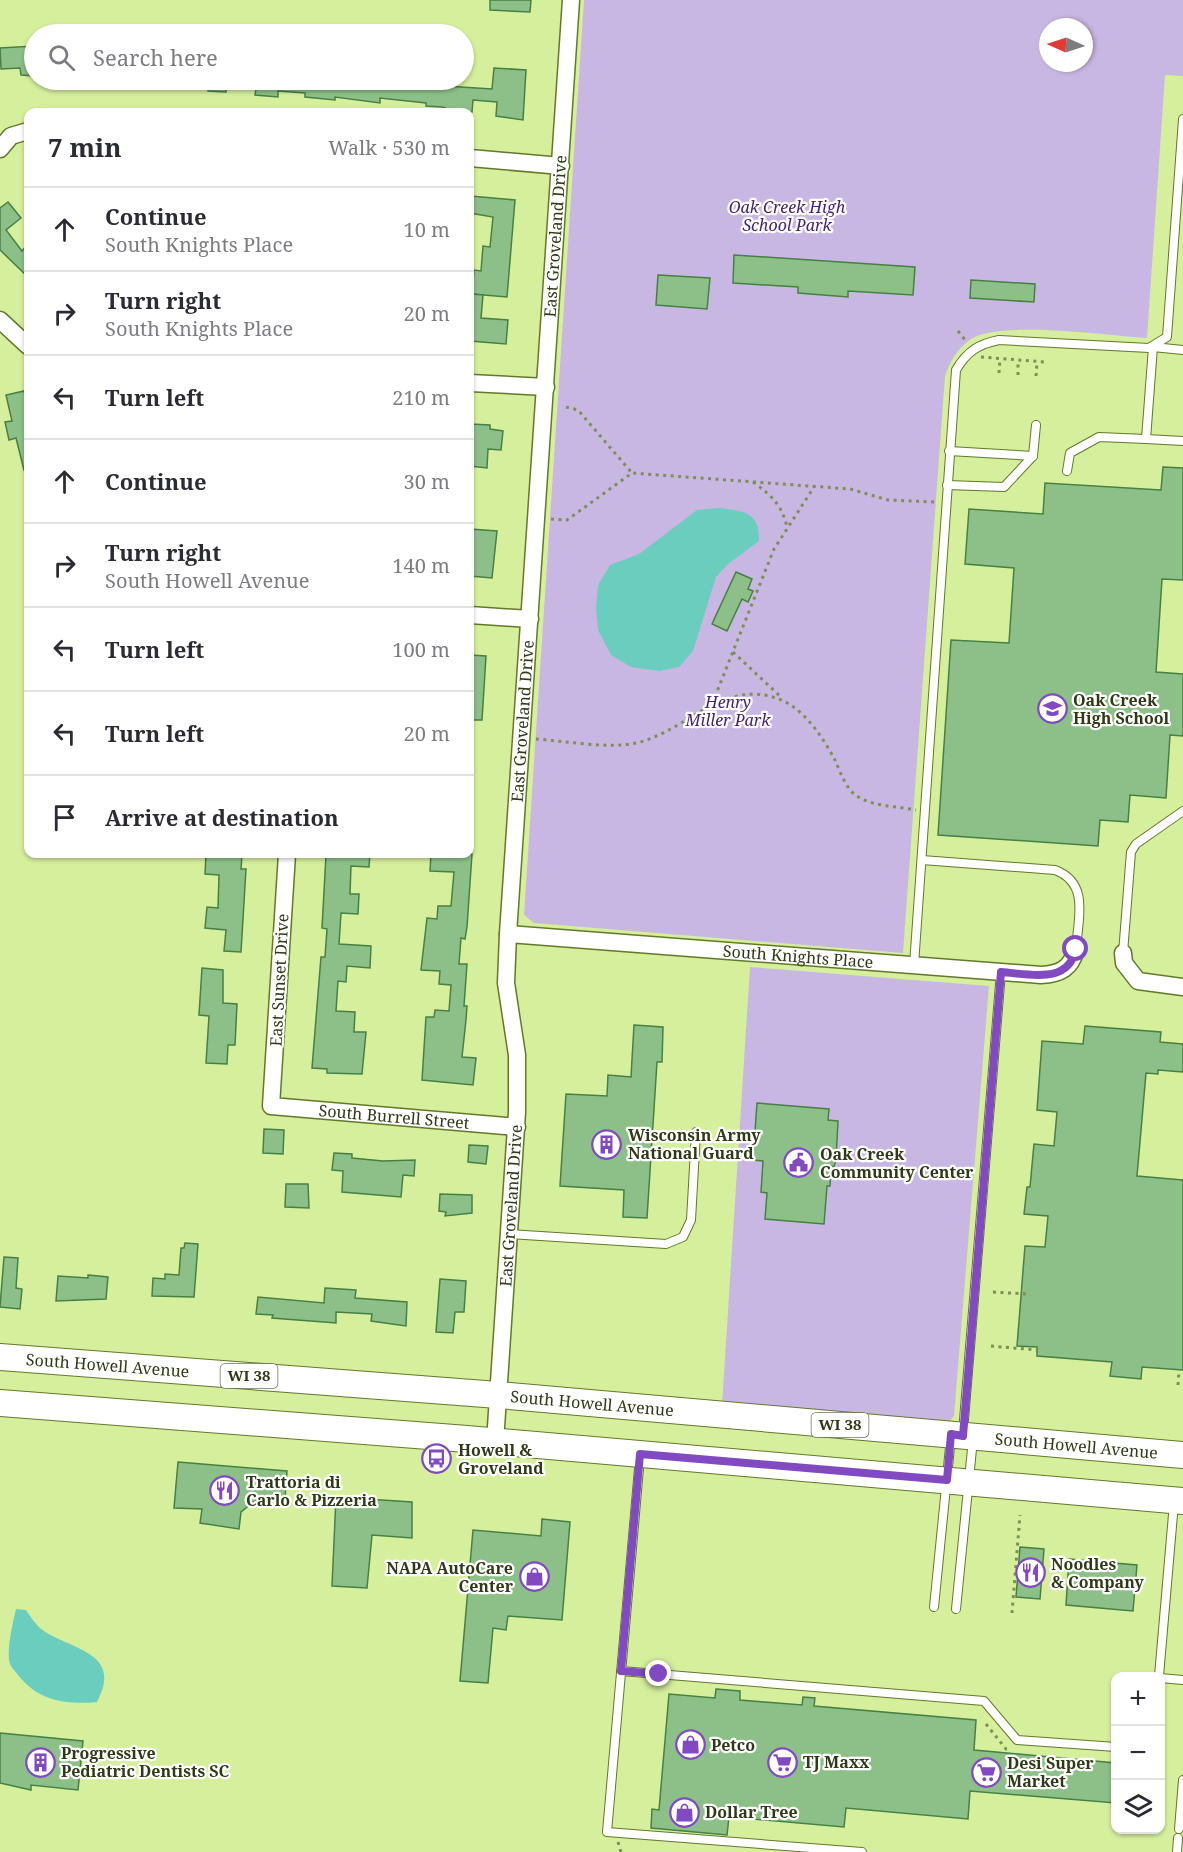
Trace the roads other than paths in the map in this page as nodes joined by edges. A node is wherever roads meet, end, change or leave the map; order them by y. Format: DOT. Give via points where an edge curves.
graph roads {
  1 [pos="571,0"];
  2 [pos="1183,118"];
  3 [pos="24,132"];
  4 [pos="0,149"];
  5 [pos="474,158"];
  6 [pos="561,166"];
  7 [pos="0,320"];
  8 [pos="24,342"];
  9 [pos="1153,347"];
  10 [pos="1183,350"];
  11 [pos="474,383"];
  12 [pos="546,387"];
  13 [pos="1036,425"];
  14 [pos="1146,439"];
  15 [pos="1183,441"];
  16 [pos="950,451"];
  17 [pos="1034,456"];
  18 [pos="1067,471"];
  19 [pos="947,485"];
  20 [pos="474,615"];
  21 [pos="530,619"];
  22 [pos="1183,812"];
  23 [pos="287,858"];
  24 [pos="922,860"];
  25 [pos="507,934"];
  26 [pos="1076,949"];
  27 [pos="1123,953"];
  28 [pos="914,965"];
  29 [pos="1001,972"];
  30 [pos="1183,987"];
  31 [pos="272,1106"];
  32 [pos="517,1127"];
  33 [pos="696,1132"];
  34 [pos="509,1234"];
  35 [pos="0,1357"];
  36 [pos="36,1360"];
  37 [pos="0,1362"];
  38 [pos="498,1395"];
  39 [pos="0,1403"];
  40 [pos="962,1436"];
  41 [pos="495,1442"];
  42 [pos="640,1454"];
  43 [pos="1183,1455"];
  44 [pos="958,1481"];
  45 [pos="1179,1500"];
  46 [pos="934,1607"];
  47 [pos="956,1609"];
  48 [pos="621,1671"];
  49 [pos="1161,1672"];
  50 [pos="1165,1678"];
  51 [pos="1183,1680"];
  52 [pos="1111,1747"];
  53 [pos="1183,1780"];
  54 [pos="862,1852"];
  55 [pos="1177,1852"];
  1 -- 6 [label="street, East Groveland Drive"];
  2 -- 9 [label="lane" via="1167,337"];
  3 -- 4 [label="street" via="11,136"];
  5 -- 6 [label="street"];
  6 -- 12 [label="street, East Groveland Drive"];
  7 -- 8 [label="street"];
  9 -- 10 [label="lane"];
  9 -- 14 [label="lane"];
  9 -- 16 [label="lane" via="999,340 979,345 969,351 956,370"];
  11 -- 12 [label="street"];
  12 -- 21 [label="street, East Groveland Drive"];
  13 -- 17 [label="lane"];
  14 -- 15 [label="lane"];
  14 -- 18 [label="lane" via="1099,437 1070,453"];
  16 -- 17 [label="lane"];
  16 -- 19 [label="lane"];
  17 -- 19 [label="lane" via="1004,487"];
  19 -- 24 [label="lane"];
  20 -- 21 [label="street"];
  21 -- 25 [label="street, East Groveland Drive"];
  22 -- 27 [label="lane" via="1136,844 1131,852"];
  23 -- 31 [label="street, East Sunset Drive"];
  24 -- 26 [label="lane" via="1067,874 1078,891"];
  24 -- 28 [label="lane"];
  25 -- 28 [label="street, South Knights Place"];
  25 -- 32 [label="street, East Groveland Drive" via="506,983 517,1056"];
  26 -- 29 [label="street, South Knights Place" via="1068,968 1057,974"];
  27 -- 30 [label="street" via="1124,963 1138,981"];
  28 -- 29 [label="street, South Knights Place"];
  29 -- 40 [label="lane"];
  31 -- 32 [label="street, South Burrell Street"];
  32 -- 34 [label="street, East Groveland Drive"];
  33 -- 34 [label="lane" via="691,1220 683,1237 666,1244"];
  34 -- 38 [label="street, East Groveland Drive"];
  35 -- 36 [label="main road, South Howell Avenue / WI 38"];
  36 -- 37 [label="main road"];
  36 -- 38 [label="main road, South Howell Avenue / WI 38"];
  38 -- 40 [label="main road, South Howell Avenue / WI 38"];
  38 -- 41 [label="street, East Groveland Drive"];
  39 -- 41 [label="main road"];
  40 -- 43 [label="main road, South Howell Avenue / WI 38"];
  40 -- 44 [label="lane"];
  40 -- 44 [label="lane"];
  41 -- 42 [label="main road"];
  42 -- 44 [label="main road"];
  42 -- 48 [label="lane"];
  44 -- 45 [label="main road"];
  44 -- 46 [label="lane"];
  44 -- 47 [label="lane"];
  45 -- 49 [label="lane"];
  48 -- 52 [label="lane" via="984,1701 1017,1740"];
  48 -- 54 [label="lane" via="607,1832"];
  50 -- 51 [label="lane"];
  53 -- 55 [label="lane"];
}
